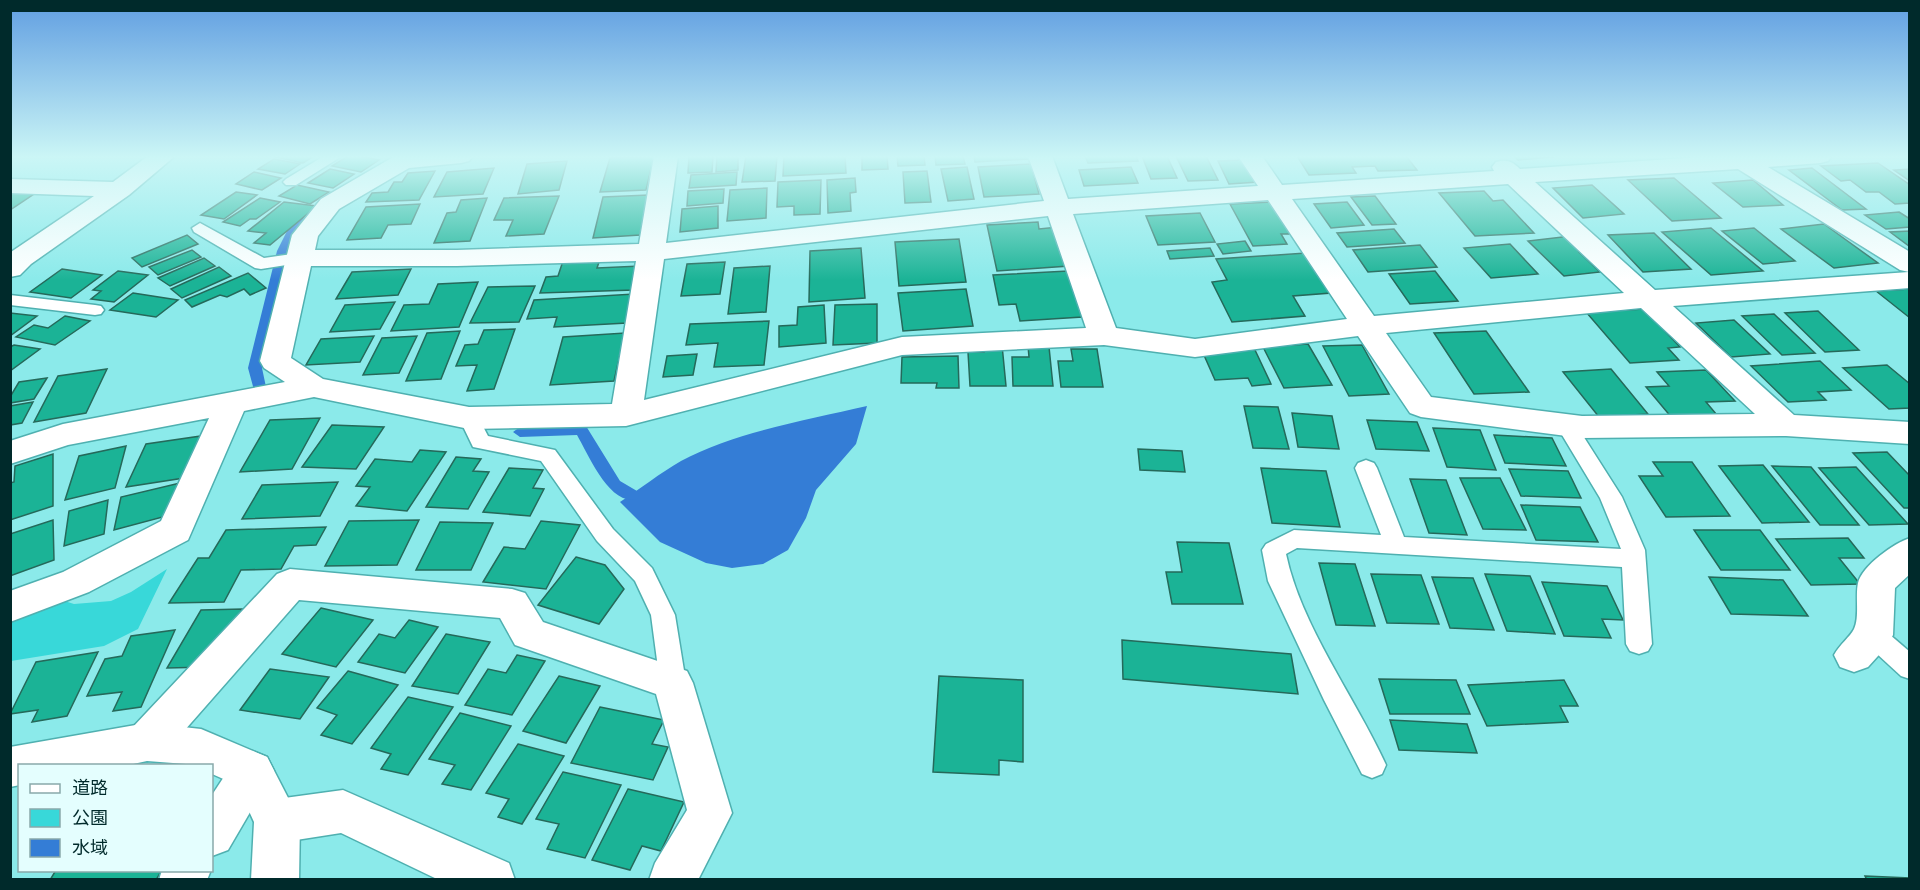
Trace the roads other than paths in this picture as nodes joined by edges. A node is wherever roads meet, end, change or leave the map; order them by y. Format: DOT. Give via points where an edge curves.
graph roads {
  1 [pos="109,198"];
  2 [pos="340,198"];
  3 [pos="660,198"];
  4 [pos="1055,198"];
  5 [pos="1195,198"];
  6 [pos="1278,198"];
  7 [pos="1537,198"];
  8 [pos="1802,198"];
  9 [pos="1059,207"];
  10 [pos="200,228"];
  11 [pos="653,252"];
  12 [pos="299,258"];
  13 [pos="1910,264"];
  14 [pos="12,266"];
  15 [pos="1910,280"];
  16 [pos="1646,299"];
  17 [pos="10,300"];
  18 [pos="95,310"];
  19 [pos="1365,326"];
  20 [pos="1104,336"];
  21 [pos="314,387"];
  22 [pos="232,403"];
  23 [pos="626,415"];
  24 [pos="470,418"];
  25 [pos="1566,425"];
  26 [pos="1786,426"];
  27 [pos="1910,434"];
  28 [pos="10,453"];
  29 [pos="1366,468"];
  30 [pos="1395,545"];
  31 [pos="1910,552"];
  32 [pos="1634,559"];
  33 [pos="10,607"];
  34 [pos="1639,644"];
  35 [pos="1864,645"];
  36 [pos="1910,668"];
  37 [pos="672,683"];
  38 [pos="147,741"];
  39 [pos="26,764"];
  40 [pos="1372,765"];
  41 [pos="252,771"];
  42 [pos="277,821"];
  43 [pos="213,832"];
  44 [pos="275,879"];
  45 [pos="492,879"];
  46 [pos="672,879"];
  1 -- 14 [label="street"];
  2 -- 12 [label="street" via="305,235"];
  3 -- 11 [label="street"];
  4 -- 9 [label="street"];
  5 -- 9 [label="street"];
  6 -- 19 [label="street"];
  7 -- 16 [label="street"];
  8 -- 13 [label="street"];
  9 -- 11 [label="street"];
  9 -- 20 [label="street"];
  10 -- 12 [label="lane" via="261,264"];
  11 -- 12 [label="street"];
  11 -- 23 [label="street"];
  12 -- 21 [label="street" via="275,361"];
  15 -- 16 [label="street"];
  16 -- 19 [label="street"];
  16 -- 26 [label="street"];
  17 -- 18 [label="lane"];
  19 -- 20 [label="street" via="1195,348"];
  19 -- 25 [label="street" via="1421,406"];
  20 -- 23 [label="street" via="902,346"];
  21 -- 22 [label="street"];
  21 -- 24 [label="street"];
  22 -- 28 [label="street" via="63,435"];
  22 -- 33 [label="street" via="176,530 76,582"];
  23 -- 24 [label="street"];
  24 -- 37 [label="lane" via="480,442 548,455 605,535 644,575 663,615"];
  25 -- 26 [label="street"];
  25 -- 32 [label="lane" via="1611,497"];
  26 -- 27 [label="street"];
  29 -- 30 [label="lane"];
  30 -- 32 [label="lane"];
  30 -- 40 [label="lane" via="1294,539 1274,550 1280,580"];
  31 -- 35 [label="street" via="1877,582"];
  32 -- 34 [label="lane"];
  35 -- 36 [label="lane"];
  37 -- 38 [label="street" via="529,634 512,604 290,584"];
  37 -- 46 [label="street" via="710,813"];
  38 -- 39 [label="street"];
  38 -- 41 [label="street" via="201,748"];
  41 -- 42 [label="street"];
  41 -- 43 [label="street"];
  42 -- 44 [label="street"];
  42 -- 45 [label="street" via="343,811"];
}
